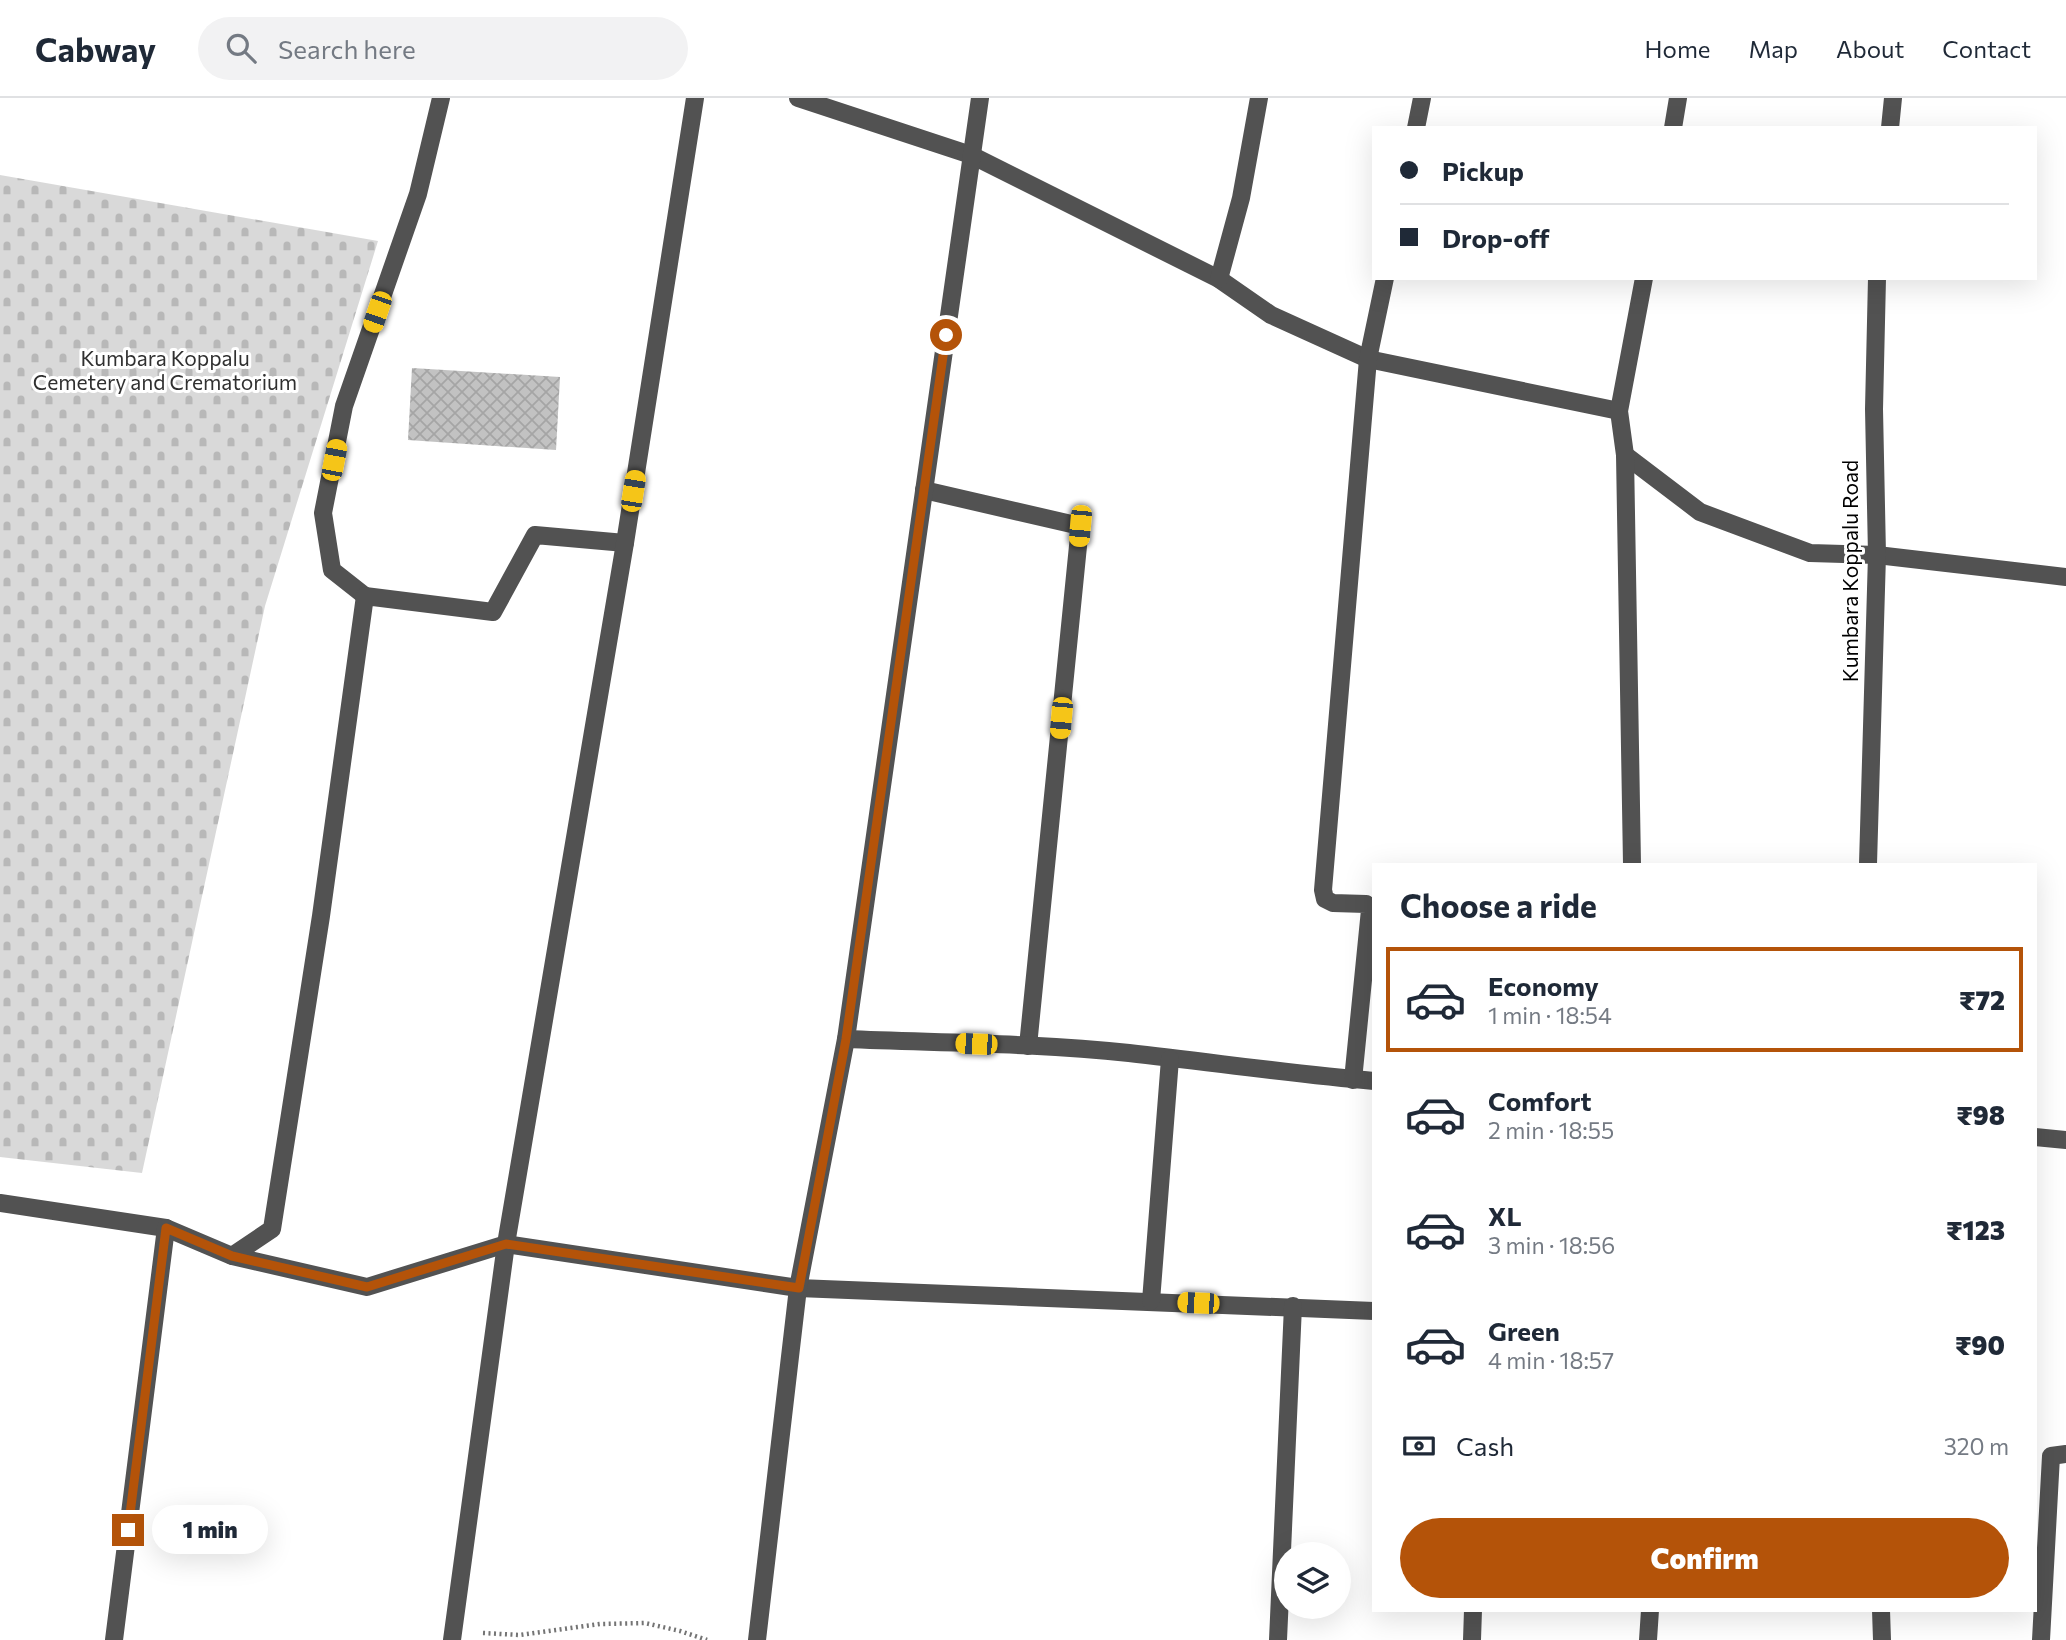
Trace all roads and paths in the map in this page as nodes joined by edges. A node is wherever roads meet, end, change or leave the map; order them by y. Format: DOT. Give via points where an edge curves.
graph roads {
  1 [pos="441,98"];
  2 [pos="695,98"];
  3 [pos="798,98"];
  4 [pos="980,98"];
  5 [pos="1259,98"];
  6 [pos="1422,98"];
  7 [pos="1678,98"];
  8 [pos="1893,98"];
  9 [pos="1416,126"];
  10 [pos="1672,126"];
  11 [pos="1890,126"];
  12 [pos="971,155"];
  13 [pos="1219,279"];
  14 [pos="1385,280"];
  15 [pos="1644,280"];
  16 [pos="1877,280"];
  17 [pos="1368,359"];
  18 [pos="1619,411"];
  19 [pos="1625,456"];
  20 [pos="924,490"];
  21 [pos="625,543"];
  22 [pos="1877,555"];
  23 [pos="2066,577"];
  24 [pos="365,596"];
  25 [pos="1632,863"];
  26 [pos="1868,863"];
  27 [pos="846,1039"];
  28 [pos="1028,1046"];
  29 [pos="1170,1059"];
  30 [pos="1353,1080"];
  31 [pos="1372,1082"];
  32 [pos="2037,1137"];
  33 [pos="2066,1140"];
  34 [pos="0,1203"];
  35 [pos="166,1228"];
  36 [pos="506,1244"];
  37 [pos="232,1256"];
  38 [pos="799,1288"];
  39 [pos="1151,1301"];
  40 [pos="1293,1306"];
  41 [pos="1372,1311"];
  42 [pos="2066,1454"];
  43 [pos="1473,1612"];
  44 [pos="1650,1612"];
  45 [pos="1881,1612"];
  46 [pos="453,1631"];
  47 [pos="114,1640"];
  48 [pos="707,1640"];
  49 [pos="757,1640"];
  50 [pos="1278,1640"];
  51 [pos="1472,1640"];
  52 [pos="1648,1640"];
  53 [pos="1882,1640"];
  54 [pos="2041,1640"];
  1 -- 24 [label="street" via="418,194 344,406 323,513 332,570"];
  2 -- 21 [label="street"];
  3 -- 12 [label="street"];
  4 -- 12 [label="street"];
  5 -- 13 [label="street" via="1241,198"];
  6 -- 9 [label="street"];
  7 -- 10 [label="street"];
  8 -- 11 [label="street"];
  12 -- 13 [label="street"];
  12 -- 20 [label="street"];
  13 -- 17 [label="street" via="1271,315"];
  14 -- 17 [label="street"];
  15 -- 18 [label="street"];
  16 -- 22 [label="street, Kumbara Koppalu Road"];
  17 -- 18 [label="street"];
  17 -- 30 [label="street" via="1323,890 1325,899 1366,904 1370,911"];
  18 -- 19 [label="street"];
  19 -- 22 [label="street" via="1700,512 1811,553"];
  19 -- 25 [label="street"];
  20 -- 27 [label="street"];
  20 -- 28 [label="street" via="1080,526"];
  21 -- 24 [label="street" via="535,535 493,612"];
  21 -- 36 [label="street"];
  22 -- 23 [label="street"];
  22 -- 26 [label="street, Kumbara Koppalu Road"];
  24 -- 37 [label="street" via="272,1229"];
  27 -- 28 [label="street"];
  27 -- 38 [label="street"];
  28 -- 29 [label="street"];
  29 -- 30 [label="street"];
  29 -- 39 [label="street"];
  30 -- 31 [label="street"];
  32 -- 33 [label="street"];
  34 -- 35 [label="street"];
  35 -- 37 [label="street"];
  35 -- 47 [label="street"];
  36 -- 37 [label="street" via="367,1287"];
  36 -- 38 [label="street"];
  36 -- 46 [label="street"];
  38 -- 39 [label="street"];
  38 -- 49 [label="street"];
  39 -- 40 [label="street"];
  40 -- 41 [label="street"];
  40 -- 50 [label="street"];
  42 -- 54 [label="street" via="2051,1456"];
  43 -- 51 [label="street"];
  44 -- 52 [label="street"];
  45 -- 53 [label="street"];
  46 -- 48 [label="path" via="520,1635 645,1623"];
}
